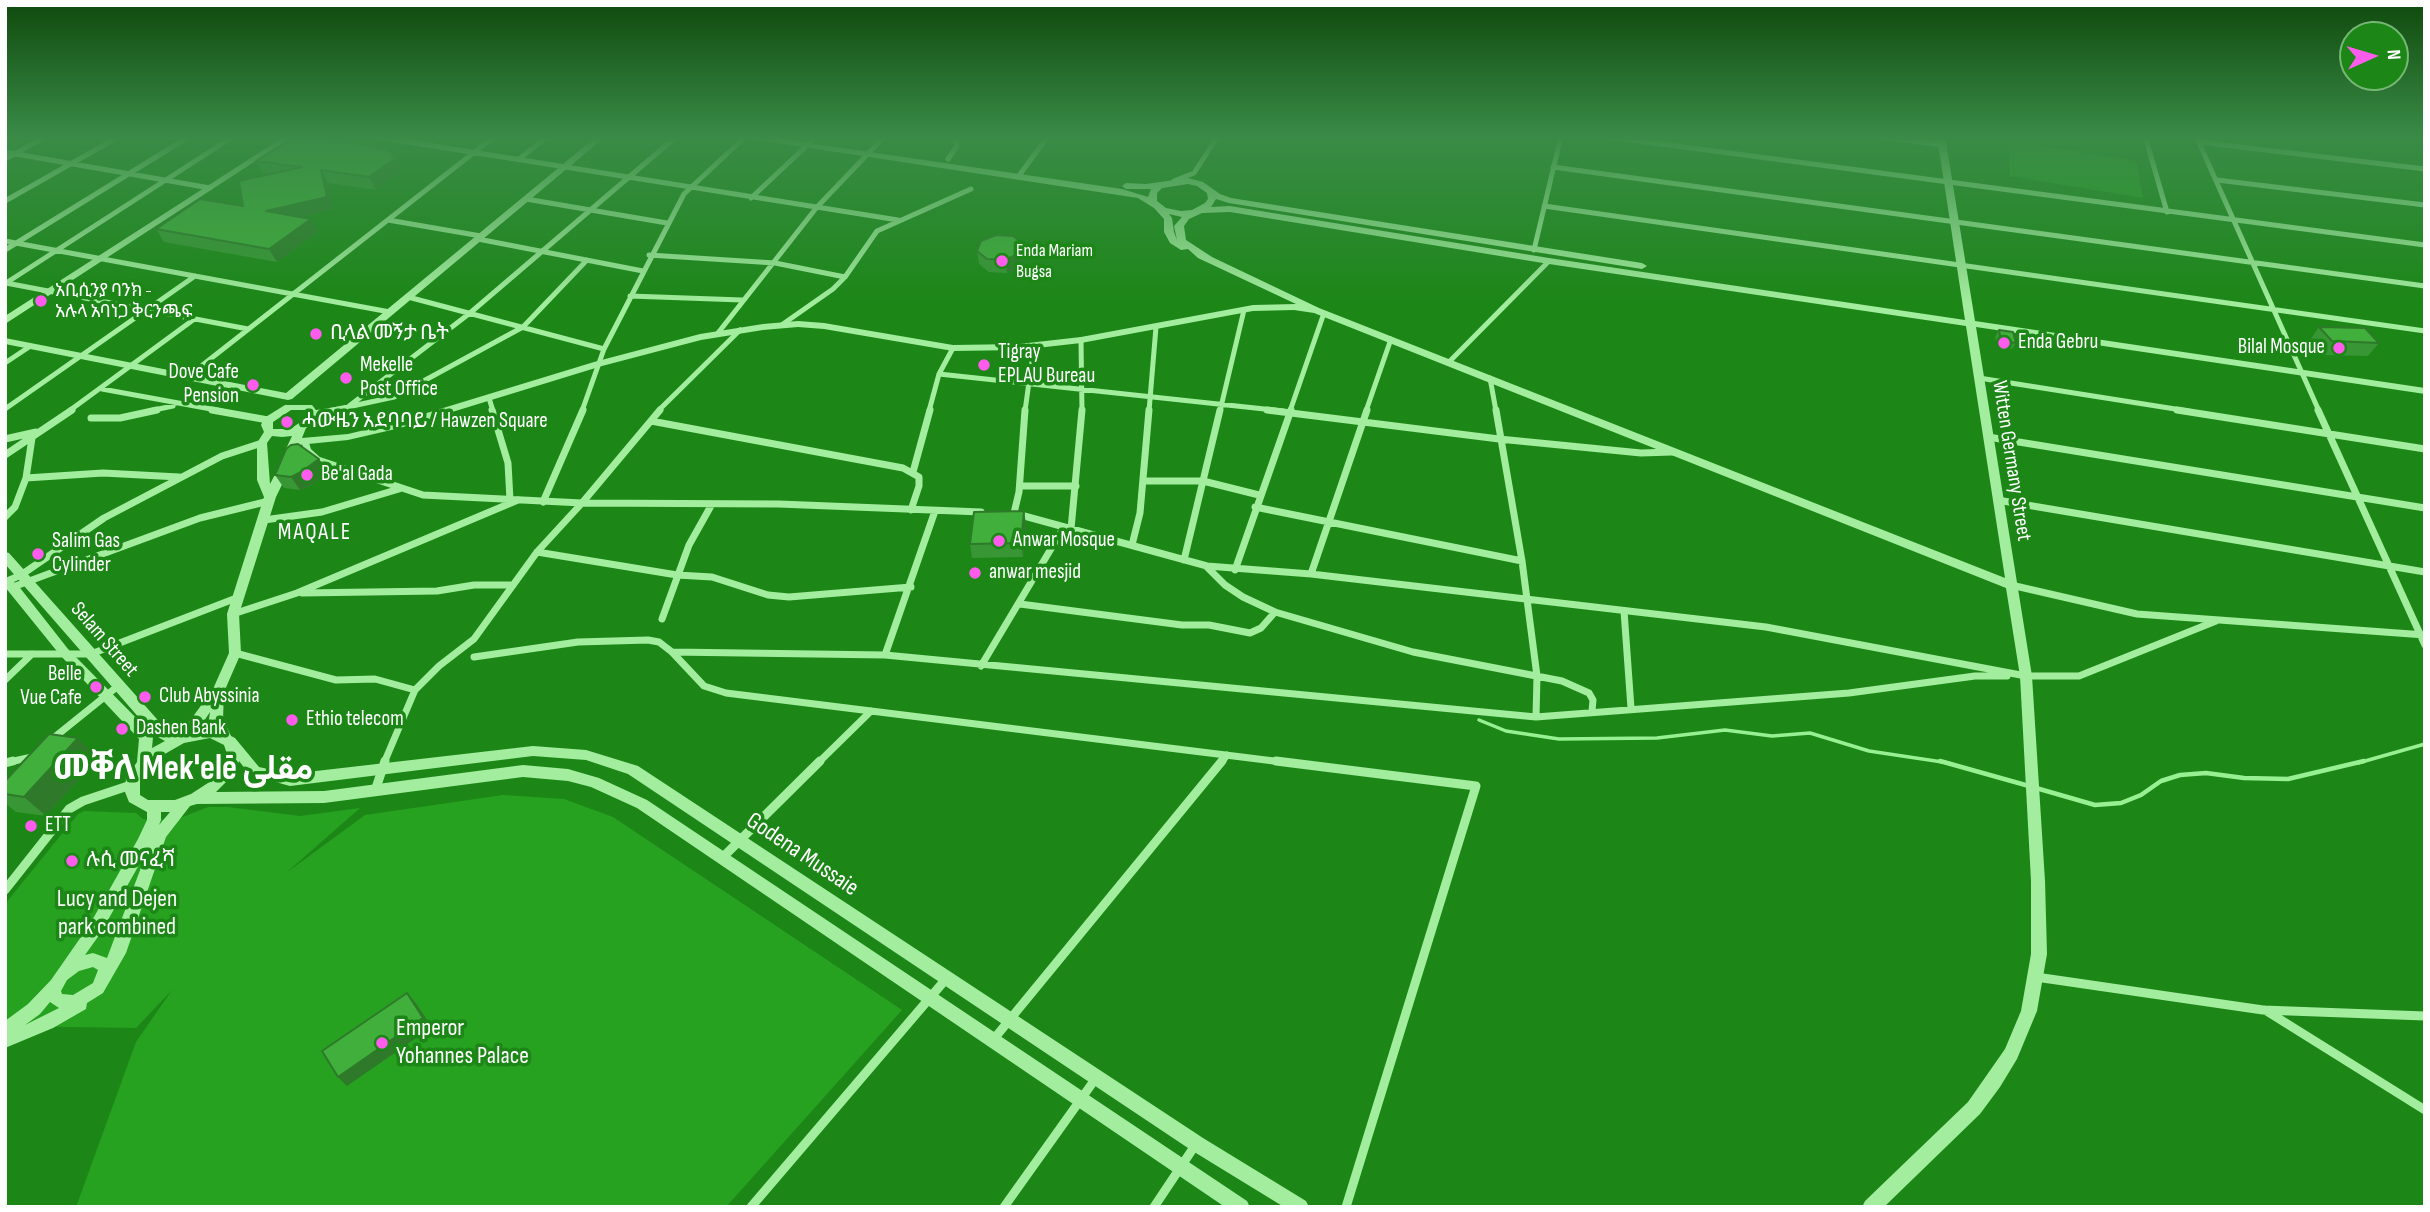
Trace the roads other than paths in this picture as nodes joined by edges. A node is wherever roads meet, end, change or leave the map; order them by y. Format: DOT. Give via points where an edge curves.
graph roads {
  1 [pos="99,193"];
  2 [pos="146,193"];
  3 [pos="203,193"];
  4 [pos="423,193"];
  5 [pos="534,193"];
  6 [pos="613,193"];
  7 [pos="688,193"];
  8 [pos="718,193"];
  9 [pos="757,193"];
  10 [pos="831,193"];
  11 [pos="963,193"];
  12 [pos="1126,193"];
  13 [pos="1154,193"];
  14 [pos="1210,193"];
  15 [pos="1212,193"];
  16 [pos="1547,193"];
  17 [pos="1736,193"];
  18 [pos="1949,193"];
  19 [pos="2029,193"];
  20 [pos="2161,193"];
  21 [pos="2222,193"];
  22 [pos="2321,193"];
  23 [pos="751,198"];
  24 [pos="526,199"];
  25 [pos="2425,205"];
  26 [pos="1544,206"];
  27 [pos="817,207"];
  28 [pos="1157,207"];
  29 [pos="1200,210"];
  30 [pos="592,211"];
  31 [pos="2167,212"];
  32 [pos="388,220"];
  33 [pos="898,220"];
  34 [pos="2234,220"];
  35 [pos="667,223"];
  36 [pos="1955,223"];
  37 [pos="1388,230"];
  38 [pos="480,237"];
  39 [pos="5,241"];
  40 [pos="16,243"];
  41 [pos="2425,245"];
  42 [pos="5,250"];
  43 [pos="57,250"];
  44 [pos="545,250"];
  45 [pos="1534,250"];
  46 [pos="649,255"];
  47 [pos="101,258"];
  48 [pos="1208,259"];
  49 [pos="587,260"];
  50 [pos="1549,261"];
  51 [pos="775,263"];
  52 [pos="2253,263"];
  53 [pos="1961,266"];
  54 [pos="643,271"];
  55 [pos="195,276"];
  56 [pos="845,276"];
  57 [pos="5,283"];
  58 [pos="1261,285"];
  59 [pos="1737,285"];
  60 [pos="2425,286"];
  61 [pos="50,292"];
  62 [pos="293,294"];
  63 [pos="630,296"];
  64 [pos="408,297"];
  65 [pos="742,300"];
  66 [pos="1248,309"];
  67 [pos="2273,309"];
  68 [pos="146,310"];
  69 [pos="390,312"];
  70 [pos="1320,312"];
  71 [pos="470,313"];
  72 [pos="1969,319"];
  73 [pos="193,320"];
  74 [pos="5,321"];
  75 [pos="783,324"];
  76 [pos="523,327"];
  77 [pos="1156,327"];
  78 [pos="248,329"];
  79 [pos="740,330"];
  80 [pos="2425,331"];
  81 [pos="718,333"];
  82 [pos="1391,339"];
  83 [pos="1081,340"];
  84 [pos="5,341"];
  85 [pos="1034,346"];
  86 [pos="29,347"];
  87 [pos="953,348"];
  88 [pos="604,349"];
  89 [pos="80,356"];
  90 [pos="1449,362"];
  91 [pos="5,363"];
  92 [pos="598,364"];
  93 [pos="132,366"];
  94 [pos="2300,369"];
  95 [pos="939,374"];
  96 [pos="186,378"];
  97 [pos="1490,378"];
  98 [pos="1979,378"];
  99 [pos="1027,383"];
  100 [pos="2425,383"];
  101 [pos="102,389"];
  102 [pos="1082,389"];
  103 [pos="2425,391"];
  104 [pos="1150,397"];
  105 [pos="489,398"];
  106 [pos="288,402"];
  107 [pos="177,405"];
  108 [pos="1221,405"];
  109 [pos="5,409"];
  110 [pos="344,410"];
  111 [pos="1289,412"];
  112 [pos="314,414"];
  113 [pos="91,418"];
  114 [pos="651,421"];
  115 [pos="1363,422"];
  116 [pos="269,426"];
  117 [pos="301,428"];
  118 [pos="41,432"];
  119 [pos="2328,433"];
  120 [pos="1988,437"];
  121 [pos="32,438"];
  122 [pos="5,439"];
  123 [pos="1499,439"];
  124 [pos="299,442"];
  125 [pos="262,443"];
  126 [pos="2425,449"];
  127 [pos="1674,452"];
  128 [pos="5,455"];
  129 [pos="913,472"];
  130 [pos="181,477"];
  131 [pos="26,478"];
  132 [pos="1143,481"];
  133 [pos="1203,481"];
  134 [pos="1020,486"];
  135 [pos="1076,486"];
  136 [pos="399,489"];
  137 [pos="1259,495"];
  138 [pos="2356,496"];
  139 [pos="270,499"];
  140 [pos="510,500"];
  141 [pos="519,500"];
  142 [pos="1996,500"];
  143 [pos="544,502"];
  144 [pos="582,503"];
  145 [pos="712,504"];
  146 [pos="1255,507"];
  147 [pos="2425,508"];
  148 [pos="911,510"];
  149 [pos="935,511"];
  150 [pos="990,513"];
  151 [pos="1003,513"];
  152 [pos="1014,513"];
  153 [pos="5,517"];
  154 [pos="264,520"];
  155 [pos="1329,521"];
  156 [pos="1067,528"];
  157 [pos="1132,545"];
  158 [pos="537,552"];
  159 [pos="5,556"];
  160 [pos="1184,560"];
  161 [pos="1522,561"];
  162 [pos="2387,565"];
  163 [pos="1207,566"];
  164 [pos="1236,570"];
  165 [pos="2425,572"];
  166 [pos="1311,574"];
  167 [pos="677,575"];
  168 [pos="13,581"];
  169 [pos="513,585"];
  170 [pos="2011,585"];
  171 [pos="911,587"];
  172 [pos="297,593"];
  173 [pos="239,596"];
  174 [pos="1526,601"];
  175 [pos="1020,604"];
  176 [pos="1624,611"];
  177 [pos="1275,612"];
  178 [pos="233,614"];
  179 [pos="662,619"];
  180 [pos="2216,621"];
  181 [pos="2422,636"];
  182 [pos="2425,645"];
  183 [pos="64,652"];
  184 [pos="672,652"];
  185 [pos="235,653"];
  186 [pos="5,654"];
  187 [pos="32,654"];
  188 [pos="91,654"];
  189 [pos="885,656"];
  190 [pos="474,657"];
  191 [pos="981,666"];
  192 [pos="1537,676"];
  193 [pos="2026,676"];
  194 [pos="5,680"];
  195 [pos="118,686"];
  196 [pos="415,690"];
  197 [pos="218,691"];
  198 [pos="105,693"];
  199 [pos="1631,708"];
  200 [pos="1592,710"];
  201 [pos="871,712"];
  202 [pos="1536,718"];
  203 [pos="183,737"];
  204 [pos="228,740"];
  205 [pos="1227,755"];
  206 [pos="32,757"];
  207 [pos="144,762"];
  208 [pos="5,763"];
  209 [pos="23,767"];
  210 [pos="381,771"];
  211 [pos="131,785"];
  212 [pos="375,791"];
  213 [pos="191,800"];
  214 [pos="154,808"];
  215 [pos="739,841"];
  216 [pos="722,859"];
  217 [pos="5,890"];
  218 [pos="2035,977"];
  219 [pos="59,979"];
  220 [pos="946,979"];
  221 [pos="99,985"];
  222 [pos="930,998"];
  223 [pos="2263,1010"];
  224 [pos="2425,1016"];
  225 [pos="1011,1018"];
  226 [pos="5,1030"];
  227 [pos="5,1041"];
  228 [pos="993,1041"];
  229 [pos="1096,1077"];
  230 [pos="1081,1099"];
  231 [pos="2425,1110"];
  232 [pos="1197,1144"];
  233 [pos="1182,1165"];
  234 [pos="751,1207"];
  235 [pos="1004,1207"];
  236 [pos="1154,1207"];
  237 [pos="1241,1207"];
  238 [pos="1300,1207"];
  239 [pos="1346,1207"];
  240 [pos="1871,1207"];
  1 -- 40 [label="street"];
  2 -- 43 [label="street"];
  3 -- 47 [label="street"];
  4 -- 32 [label="street"];
  5 -- 24 [label="street"];
  6 -- 30 [label="street"];
  7 -- 35 [label="street"];
  8 -- 23 [label="street"];
  9 -- 23 [label="street"];
  10 -- 27 [label="street"];
  11 -- 33 [label="street"];
  12 -- 28 [label="street"];
  13 -- 28 [label="street" via="1151,195"];
  14 -- 29 [label="street" via="1211,202"];
  15 -- 37 [label="street" via="1229,200"];
  16 -- 26 [label="street"];
  17 -- 36 [label="street"];
  18 -- 36 [label="street, Witten Germany Street"];
  19 -- 31 [label="street"];
  20 -- 31 [label="street"];
  21 -- 34 [label="street"];
  22 -- 25 [label="street"];
  23 -- 27 [label="street"];
  24 -- 30 [label="street"];
  24 -- 38 [label="street"];
  26 -- 45 [label="street"];
  26 -- 53 [label="street"];
  27 -- 33 [label="street"];
  27 -- 51 [label="street"];
  28 -- 29 [label="street" via="1175,213"];
  28 -- 48 [label="street" via="1168,218 1173,241"];
  29 -- 37 [label="street" via="1230,209"];
  29 -- 48 [label="street" via="1181,221 1178,230 1182,241"];
  30 -- 35 [label="street"];
  30 -- 44 [label="street"];
  31 -- 34 [label="street"];
  32 -- 38 [label="street"];
  32 -- 62 [label="street"];
  33 -- 56 [label="street" via="877,231"];
  34 -- 41 [label="street"];
  34 -- 52 [label="street"];
  35 -- 46 [label="street"];
  36 -- 52 [label="street"];
  36 -- 53 [label="street, Witten Germany Street"];
  37 -- 45 [label="street"];
  37 -- 50 [label="street"];
  38 -- 44 [label="street"];
  38 -- 64 [label="street"];
  39 -- 40 [label="street"];
  40 -- 42 [label="street"];
  40 -- 43 [label="street"];
  43 -- 47 [label="street"];
  43 -- 57 [label="street"];
  44 -- 49 [label="street"];
  44 -- 71 [label="street"];
  45 -- 59 [label="street"];
  46 -- 51 [label="street"];
  46 -- 54 [label="street"];
  47 -- 55 [label="street"];
  47 -- 61 [label="street"];
  48 -- 58 [label="street"];
  49 -- 54 [label="street"];
  49 -- 76 [label="street"];
  50 -- 59 [label="street"];
  50 -- 90 [label="street"];
  51 -- 56 [label="street"];
  51 -- 65 [label="street"];
  52 -- 60 [label="street"];
  52 -- 67 [label="street"];
  53 -- 67 [label="street"];
  53 -- 72 [label="street, Witten Germany Street"];
  54 -- 63 [label="street"];
  55 -- 62 [label="street"];
  55 -- 68 [label="street"];
  56 -- 75 [label="street" via="825,296"];
  57 -- 61 [label="street"];
  58 -- 66 [label="street" via="1263,297"];
  58 -- 70 [label="street"];
  59 -- 72 [label="street"];
  61 -- 68 [label="street"];
  61 -- 74 [label="street"];
  62 -- 69 [label="street"];
  62 -- 78 [label="street"];
  63 -- 65 [label="street"];
  63 -- 88 [label="street"];
  64 -- 69 [label="street"];
  64 -- 71 [label="street"];
  65 -- 81 [label="street"];
  66 -- 70 [label="street" via="1294,307"];
  66 -- 77 [label="street"];
  66 -- 108 [label="street"];
  67 -- 80 [label="street"];
  67 -- 94 [label="street"];
  68 -- 73 [label="street"];
  68 -- 89 [label="street"];
  69 -- 106 [label="street"];
  70 -- 82 [label="street"];
  70 -- 111 [label="street"];
  71 -- 76 [label="street"];
  71 -- 110 [label="street"];
  72 -- 94 [label="street"];
  72 -- 98 [label="street, Witten Germany Street"];
  73 -- 78 [label="street"];
  73 -- 93 [label="street"];
  75 -- 79 [label="street"];
  75 -- 87 [label="street" via="824,326"];
  76 -- 88 [label="street"];
  76 -- 110 [label="street" via="394,397"];
  77 -- 83 [label="street"];
  77 -- 104 [label="street"];
  78 -- 96 [label="street"];
  79 -- 81 [label="street"];
  79 -- 114 [label="street"];
  81 -- 92 [label="street"];
  82 -- 90 [label="street"];
  82 -- 115 [label="street"];
  83 -- 85 [label="street"];
  83 -- 102 [label="street"];
  84 -- 86 [label="street"];
  85 -- 87 [label="street"];
  85 -- 99 [label="street"];
  86 -- 89 [label="street"];
  86 -- 91 [label="street"];
  87 -- 95 [label="street"];
  88 -- 92 [label="street"];
  89 -- 93 [label="street"];
  89 -- 109 [label="street"];
  90 -- 97 [label="street"];
  92 -- 105 [label="street"];
  92 -- 143 [label="street"];
  93 -- 96 [label="street"];
  93 -- 101 [label="street"];
  94 -- 100 [label="street"];
  94 -- 103 [label="street"];
  94 -- 119 [label="street"];
  95 -- 99 [label="street"];
  95 -- 129 [label="street"];
  96 -- 106 [label="street"];
  97 -- 123 [label="street"];
  97 -- 127 [label="street"];
  98 -- 119 [label="street"];
  98 -- 120 [label="street, Witten Germany Street"];
  99 -- 102 [label="street"];
  99 -- 134 [label="street"];
  101 -- 107 [label="street"];
  101 -- 118 [label="street"];
  102 -- 104 [label="street"];
  102 -- 135 [label="street"];
  104 -- 108 [label="street"];
  104 -- 132 [label="street"];
  105 -- 124 [label="street" via="396,426"];
  105 -- 140 [label="street" via="508,463"];
  106 -- 112 [label="street" via="308,407"];
  106 -- 116 [label="street"];
  107 -- 113 [label="street" via="120,418"];
  107 -- 116 [label="street"];
  108 -- 111 [label="street"];
  108 -- 133 [label="street"];
  110 -- 112 [label="street"];
  111 -- 115 [label="street"];
  111 -- 137 [label="street"];
  112 -- 117 [label="street"];
  114 -- 129 [label="street"];
  114 -- 144 [label="street"];
  115 -- 123 [label="street"];
  115 -- 155 [label="street"];
  116 -- 117 [label="street" via="282,434"];
  116 -- 125 [label="street"];
  117 -- 124 [label="street"];
  118 -- 121 [label="street"];
  118 -- 122 [label="street"];
  119 -- 126 [label="street"];
  119 -- 138 [label="street"];
  120 -- 138 [label="street"];
  120 -- 142 [label="street, Witten Germany Street"];
  121 -- 128 [label="street"];
  121 -- 131 [label="street"];
  123 -- 127 [label="street"];
  123 -- 161 [label="street"];
  124 -- 136 [label="street" via="318,460"];
  124 -- 139 [label="street"];
  125 -- 130 [label="street"];
  125 -- 139 [label="street" via="262,480"];
  127 -- 170 [label="street"];
  129 -- 148 [label="street" via="919,477 919,486"];
  130 -- 131 [label="street" via="103,473"];
  130 -- 168 [label="street" via="104,518"];
  131 -- 153 [label="street" via="15,507"];
  132 -- 133 [label="street"];
  132 -- 157 [label="street"];
  133 -- 137 [label="street"];
  133 -- 160 [label="street"];
  134 -- 135 [label="street"];
  134 -- 152 [label="street"];
  135 -- 156 [label="street"];
  136 -- 140 [label="street" via="423,495"];
  136 -- 154 [label="street" via="321,512"];
  137 -- 146 [label="street"];
  138 -- 147 [label="street"];
  138 -- 162 [label="street"];
  139 -- 154 [label="street"];
  139 -- 168 [label="street"];
  140 -- 141 [label="street"];
  141 -- 143 [label="street"];
  141 -- 172 [label="street"];
  142 -- 162 [label="street"];
  142 -- 170 [label="street, Witten Germany Street"];
  143 -- 144 [label="street"];
  144 -- 145 [label="street"];
  144 -- 158 [label="street"];
  145 -- 148 [label="street"];
  145 -- 167 [label="street"];
  146 -- 155 [label="street"];
  146 -- 164 [label="street"];
  148 -- 149 [label="street"];
  149 -- 150 [label="street"];
  149 -- 171 [label="street"];
  151 -- 152 [label="street"];
  152 -- 156 [label="street"];
  154 -- 173 [label="street"];
  155 -- 161 [label="street"];
  155 -- 166 [label="street"];
  156 -- 157 [label="street"];
  156 -- 175 [label="street"];
  157 -- 160 [label="street"];
  158 -- 167 [label="street"];
  158 -- 169 [label="street"];
  159 -- 168 [label="street, Selam Street"];
  160 -- 163 [label="street"];
  161 -- 174 [label="street"];
  162 -- 165 [label="street"];
  162 -- 181 [label="street"];
  163 -- 164 [label="street"];
  163 -- 177 [label="street" via="1225,585"];
  164 -- 166 [label="street"];
  166 -- 174 [label="street"];
  167 -- 171 [label="street" via="712,577 789,597"];
  167 -- 179 [label="street"];
  168 -- 183 [label="street, Selam Street"];
  168 -- 188 [label="street, Selam Street"];
  169 -- 172 [label="street"];
  169 -- 196 [label="street" via="474,639"];
  170 -- 180 [label="street" via="2137,614"];
  170 -- 193 [label="street, Witten Germany Street"];
  171 -- 189 [label="street"];
  172 -- 178 [label="street"];
  173 -- 178 [label="street"];
  173 -- 188 [label="street"];
  174 -- 176 [label="street"];
  174 -- 192 [label="street"];
  175 -- 177 [label="street" via="1250,633"];
  175 -- 191 [label="street"];
  176 -- 193 [label="street" via="1840,639"];
  176 -- 199 [label="street"];
  177 -- 192 [label="street" via="1401,649"];
  178 -- 185 [label="street"];
  180 -- 181 [label="street"];
  180 -- 193 [label="street" via="2079,676"];
  181 -- 182 [label="street"];
  183 -- 187 [label="street"];
  183 -- 188 [label="street"];
  183 -- 198 [label="street, Selam Street"];
  184 -- 189 [label="street"];
  184 -- 190 [label="street" via="648,640 593,640"];
  184 -- 201 [label="street" via="712,690"];
  185 -- 196 [label="street" via="335,680 375,679"];
  185 -- 197 [label="street"];
  186 -- 187 [label="street"];
  187 -- 194 [label="street"];
  188 -- 195 [label="street, Selam Street"];
  189 -- 191 [label="street"];
  191 -- 202 [label="street"];
  192 -- 200 [label="street" via="1588,692"];
  192 -- 202 [label="street"];
  193 -- 199 [label="street" via="1975,676 1849,693"];
  193 -- 218 [label="street, Witten Germany Street" via="2039,922"];
  195 -- 198 [label="street"];
  195 -- 203 [label="street, Selam Street" via="159,731"];
  196 -- 210 [label="street"];
  197 -- 203 [label="street"];
  197 -- 204 [label="street" via="216,719"];
  198 -- 206 [label="street"];
  198 -- 207 [label="street, Selam Street" via="146,737"];
  199 -- 200 [label="street"];
  200 -- 202 [label="street"];
  201 -- 205 [label="street"];
  201 -- 215 [label="street"];
  203 -- 204 [label="street" via="211,733"];
  203 -- 207 [label="street"];
  204 -- 210 [label="street, Godena Mussaie" via="255,771 276,778"];
  204 -- 213 [label="street" via="234,754 229,770 216,785"];
  205 -- 225 [label="street"];
  205 -- 239 [label="street" via="1476,786"];
  206 -- 208 [label="street"];
  206 -- 209 [label="street"];
  207 -- 211 [label="street"];
  210 -- 212 [label="street"];
  210 -- 215 [label="street, Godena Mussaie" via="513,752 586,755 647,777"];
  211 -- 214 [label="street" via="139,803"];
  211 -- 217 [label="street" via="69,809"];
  212 -- 213 [label="street" via="299,799"];
  212 -- 216 [label="street" via="509,772 568,775 642,804"];
  213 -- 214 [label="street"];
  213 -- 221 [label="street" via="160,834 118,953"];
  214 -- 219 [label="street" via="144,842 95,929"];
  215 -- 216 [label="street"];
  215 -- 220 [label="street, Godena Mussaie"];
  216 -- 222 [label="street"];
  218 -- 223 [label="street"];
  218 -- 240 [label="street, Witten Germany Street" via="2021,1033 1994,1080 1974,1108"];
  219 -- 221 [label="street" via="54,997 62,1002 75,1002"];
  219 -- 221 [label="street" via="79,963 97,960 106,968"];
  219 -- 226 [label="street" via="34,1009"];
  220 -- 222 [label="street"];
  220 -- 225 [label="street, Godena Mussaie"];
  221 -- 227 [label="street" via="62,1015"];
  222 -- 228 [label="street"];
  222 -- 234 [label="street"];
  223 -- 224 [label="street"];
  223 -- 231 [label="street"];
  225 -- 228 [label="street"];
  225 -- 229 [label="street, Godena Mussaie"];
  228 -- 230 [label="street"];
  229 -- 230 [label="street"];
  229 -- 232 [label="street, Godena Mussaie"];
  230 -- 233 [label="street"];
  230 -- 235 [label="street"];
  232 -- 233 [label="street"];
  232 -- 238 [label="street, Godena Mussaie"];
  233 -- 236 [label="street"];
  233 -- 237 [label="street"];
}
